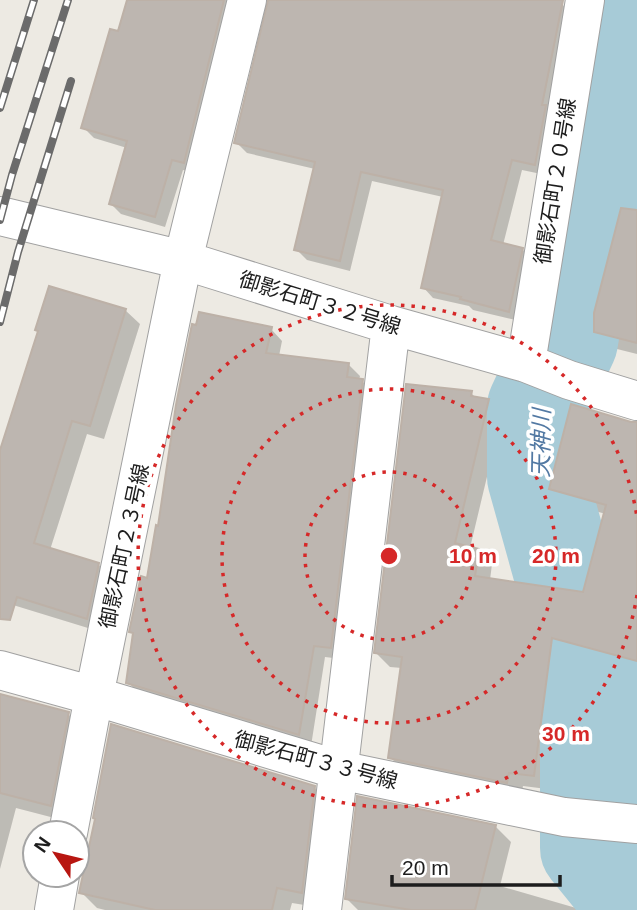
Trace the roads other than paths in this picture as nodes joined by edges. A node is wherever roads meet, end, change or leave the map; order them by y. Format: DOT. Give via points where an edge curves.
graph roads {
  1 [pos="247,0"];
  2 [pos="584,0"];
  3 [pos="0,216"];
  4 [pos="183,260"];
  5 [pos="391,325"];
  6 [pos="529,364"];
  7 [pos="637,401"];
  8 [pos="0,670"];
  9 [pos="94,696"];
  10 [pos="339,770"];
  11 [pos="71,819"];
  12 [pos="628,823"];
  13 [pos="58,889"];
  14 [pos="54,910"];
  15 [pos="322,910"];
  1 -- 4 [label="street, 御影石町２３号線"];
  2 -- 6 [label="street, 御影石町２０号線"];
  3 -- 4 [label="street, 御影石町３２号線"];
  4 -- 5 [label="street, 御影石町３２号線"];
  4 -- 9 [label="street, 御影石町２３号線"];
  5 -- 6 [label="street, 御影石町３２号線"];
  5 -- 10 [label="street"];
  6 -- 7 [label="street, 御影石町３２号線"];
  8 -- 9 [label="street, 御影石町３３号線"];
  9 -- 10 [label="street, 御影石町３３号線"];
  9 -- 11 [label="street, 御影石町２３号線"];
  10 -- 12 [label="street, 御影石町３３号線" via="564,817"];
  10 -- 15 [label="street"];
  13 -- 14 [label="street"];
}
